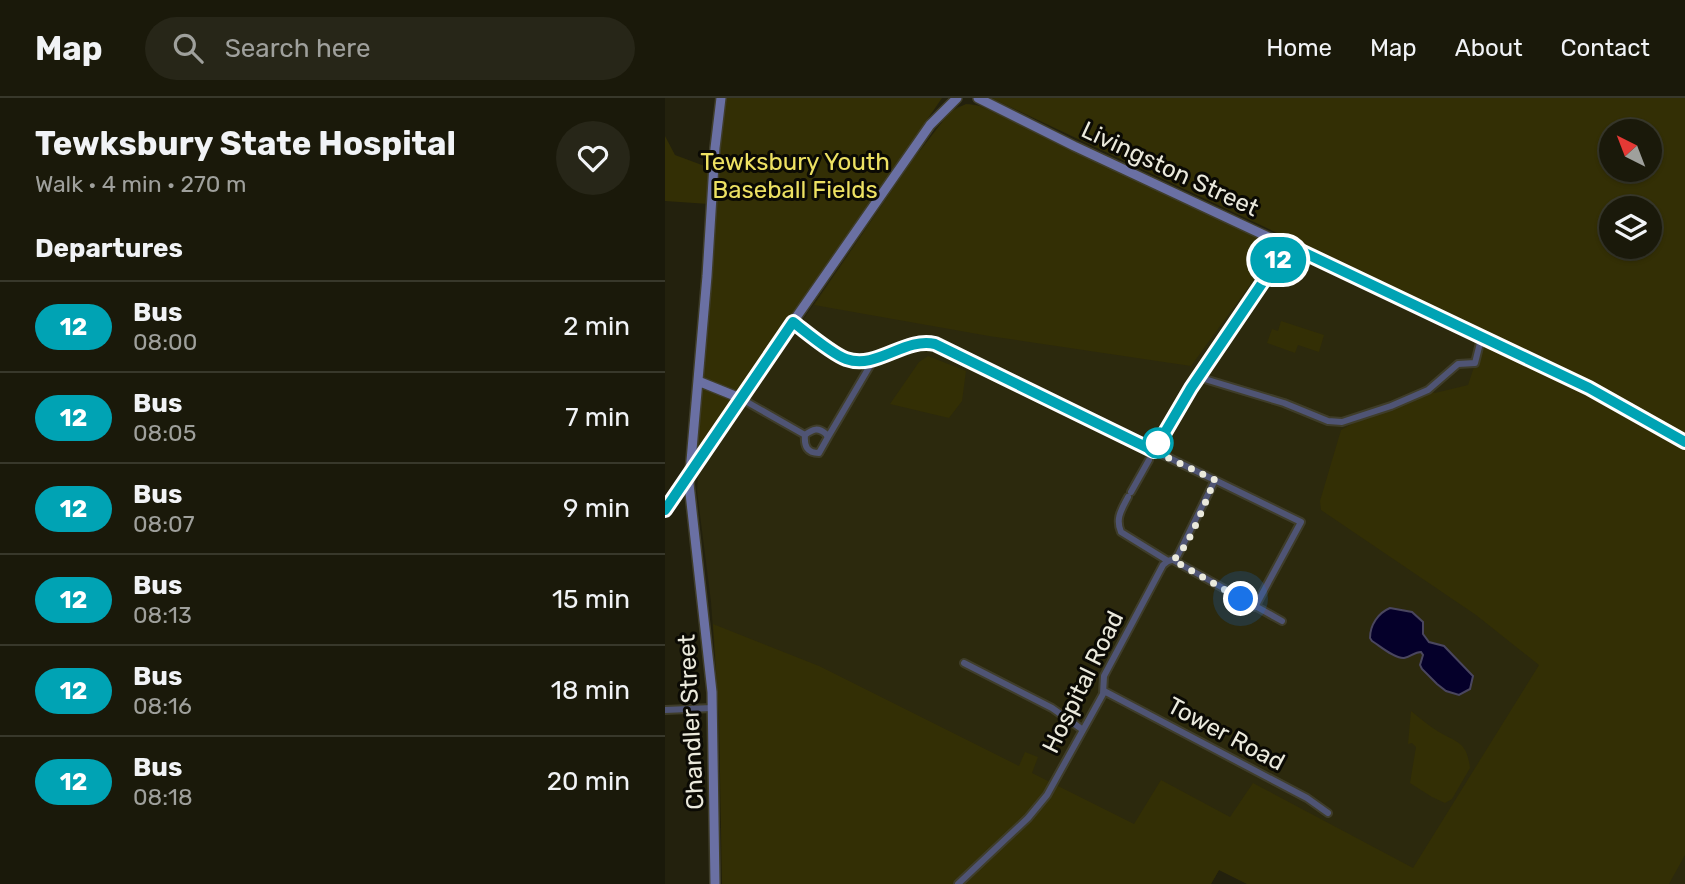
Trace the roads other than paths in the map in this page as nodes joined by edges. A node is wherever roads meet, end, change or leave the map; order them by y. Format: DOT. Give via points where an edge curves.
graph roads {
  1 [pos="721,98"];
  2 [pos="957,98"];
  3 [pos="978,98"];
  4 [pos="1288,245"];
  5 [pos="793,322"];
  6 [pos="1477,336"];
  7 [pos="874,359"];
  8 [pos="1198,377"];
  9 [pos="698,381"];
  10 [pos="740,398"];
  11 [pos="805,435"];
  12 [pos="828,437"];
  13 [pos="1685,442"];
  14 [pos="1154,451"];
  15 [pos="1149,460"];
  16 [pos="689,472"];
  17 [pos="1215,480"];
  18 [pos="665,510"];
  19 [pos="1170,560"];
  20 [pos="1255,607"];
  21 [pos="1282,621"];
  22 [pos="964,663"];
  23 [pos="1104,691"];
  24 [pos="712,708"];
  25 [pos="665,710"];
  26 [pos="1083,730"];
  27 [pos="1328,813"];
  28 [pos="715,884"];
  29 [pos="958,884"];
  1 -- 9 [label="street, Chandler Street"];
  2 -- 5 [label="street" via="930,125"];
  3 -- 4 [label="street, Livingston Street"];
  4 -- 6 [label="street, Livingston Street"];
  4 -- 8 [label="street"];
  5 -- 7 [label="street" via="844,358"];
  5 -- 10 [label="street"];
  6 -- 8 [label="street" via="1475,363 1458,364 1428,390 1342,422"];
  6 -- 13 [label="street, Livingston Street" via="1589,388"];
  7 -- 12 [label="street"];
  7 -- 14 [label="street" via="916,343 935,344"];
  8 -- 14 [label="street"];
  9 -- 10 [label="street"];
  9 -- 16 [label="street, Chandler Street"];
  10 -- 11 [label="street"];
  10 -- 16 [label="street"];
  11 -- 12 [label="street" via="818,429"];
  11 -- 12 [label="street" via="806,447 814,453 819,453"];
  14 -- 17 [label="street"];
  15 -- 19 [label="street" via="1118,523 1121,532"];
  16 -- 18 [label="street"];
  16 -- 24 [label="street, Chandler Street"];
  17 -- 19 [label="street, Hospital Road" via="1189,536"];
  17 -- 20 [label="street" via="1301,522"];
  19 -- 20 [label="street"];
  19 -- 23 [label="street, Hospital Road" via="1104,676"];
  20 -- 21 [label="street"];
  22 -- 26 [label="street" via="1052,708"];
  23 -- 26 [label="street, Hospital Road"];
  23 -- 27 [label="street, Tower Road"];
  24 -- 25 [label="street"];
  24 -- 28 [label="street, Chandler Street"];
  26 -- 29 [label="street, Hospital Road" via="1041,802"];
}
